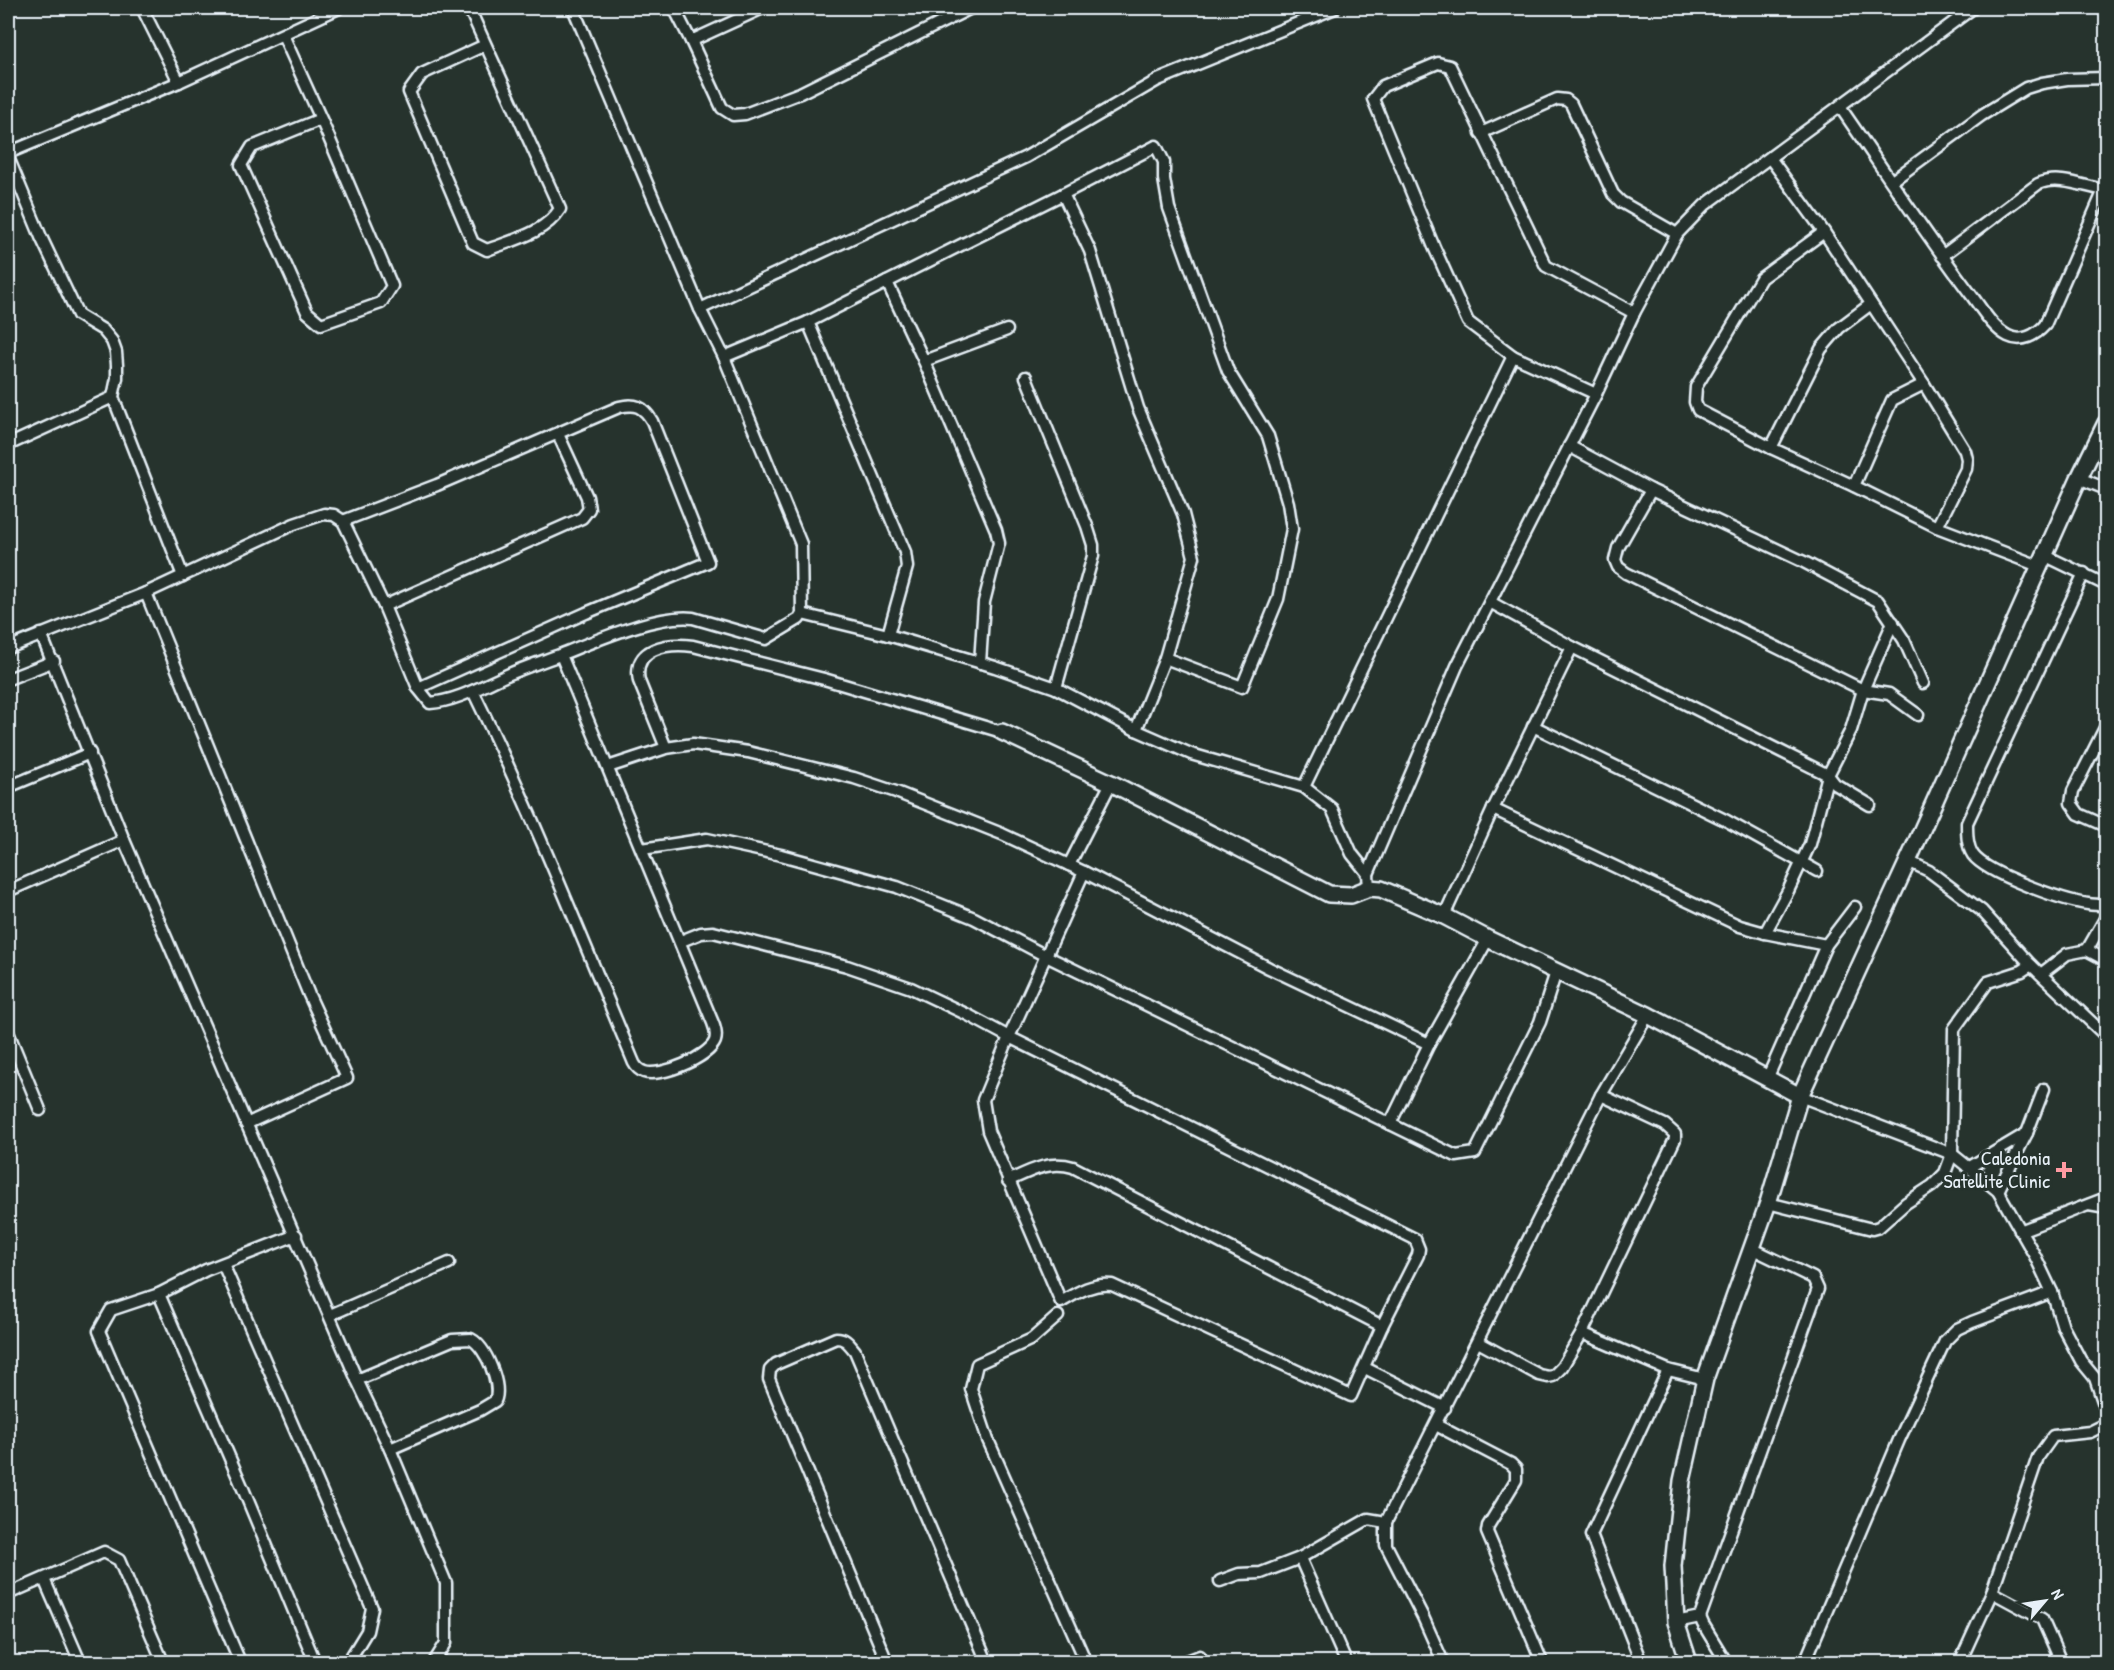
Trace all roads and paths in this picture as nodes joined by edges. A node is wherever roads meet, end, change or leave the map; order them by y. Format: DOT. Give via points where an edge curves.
graph roads {
  1 [pos="142,8"];
  2 [pos="339,8"];
  3 [pos="469,8"];
  4 [pos="573,8"];
  5 [pos="674,8"];
  6 [pos="764,8"];
  7 [pos="970,8"];
  8 [pos="1335,8"];
  9 [pos="1974,8"];
  10 [pos="283,35"];
  11 [pos="691,40"];
  12 [pos="485,45"];
  13 [pos="2106,78"];
  14 [pos="179,82"];
  15 [pos="1840,107"];
  16 [pos="321,119"];
  17 [pos="1482,133"];
  18 [pos="8,155"];
  19 [pos="1770,158"];
  20 [pos="1892,181"];
  21 [pos="2105,187"];
  22 [pos="1063,194"];
  23 [pos="1824,232"];
  24 [pos="1677,234"];
  25 [pos="1942,256"];
  26 [pos="887,282"];
  27 [pos="1871,304"];
  28 [pos="700,309"];
  29 [pos="1634,313"];
  30 [pos="808,322"];
  31 [pos="1007,330"];
  32 [pos="1513,356"];
  33 [pos="724,357"];
  34 [pos="924,361"];
  35 [pos="1026,377"];
  36 [pos="1924,384"];
  37 [pos="1596,394"];
  38 [pos="113,397"];
  39 [pos="2106,423"];
  40 [pos="558,434"];
  41 [pos="8,445"];
  42 [pos="1569,446"];
  43 [pos="1771,448"];
  44 [pos="2079,478"];
  45 [pos="1854,486"];
  46 [pos="2106,489"];
  47 [pos="1652,490"];
  48 [pos="343,521"];
  49 [pos="1937,526"];
  50 [pos="2042,560"];
  51 [pos="2084,573"];
  52 [pos="183,576"];
  53 [pos="2106,585"];
  54 [pos="146,593"];
  55 [pos="1490,602"];
  56 [pos="384,606"];
  57 [pos="802,614"];
  58 [pos="1893,622"];
  59 [pos="41,634"];
  60 [pos="888,635"];
  61 [pos="1572,647"];
  62 [pos="8,648"];
  63 [pos="561,654"];
  64 [pos="1165,658"];
  65 [pos="54,661"];
  66 [pos="980,663"];
  67 [pos="8,679"];
  68 [pos="1923,683"];
  69 [pos="418,688"];
  70 [pos="1056,688"];
  71 [pos="473,690"];
  72 [pos="1863,690"];
  73 [pos="1918,715"];
  74 [pos="1533,726"];
  75 [pos="2106,726"];
  76 [pos="1136,730"];
  77 [pos="1002,732"];
  78 [pos="666,748"];
  79 [pos="90,753"];
  80 [pos="608,767"];
  81 [pos="1828,776"];
  82 [pos="1111,783"];
  83 [pos="8,787"];
  84 [pos="1304,787"];
  85 [pos="1870,806"];
  86 [pos="1493,809"];
  87 [pos="2106,826"];
  88 [pos="124,840"];
  89 [pos="642,849"];
  90 [pos="1908,861"];
  91 [pos="1802,862"];
  92 [pos="1069,865"];
  93 [pos="1817,871"];
  94 [pos="1084,872"];
  95 [pos="1368,881"];
  96 [pos="8,891"];
  97 [pos="2106,905"];
  98 [pos="1855,907"];
  99 [pos="1444,916"];
  100 [pos="2106,916"];
  101 [pos="1765,933"];
  102 [pos="1488,939"];
  103 [pos="681,941"];
  104 [pos="1826,945"];
  105 [pos="2087,950"];
  106 [pos="1046,956"];
  107 [pos="2106,960"];
  108 [pos="2031,964"];
  109 [pos="1556,972"];
  110 [pos="2041,974"];
  111 [pos="1648,1016"];
  112 [pos="8,1032"];
  113 [pos="2106,1036"];
  114 [pos="1009,1037"];
  115 [pos="1429,1044"];
  116 [pos="1767,1079"];
  117 [pos="2044,1089"];
  118 [pos="1601,1095"];
  119 [pos="1800,1096"];
  120 [pos="40,1110"];
  121 [pos="246,1124"];
  122 [pos="1390,1124"];
  123 [pos="2027,1133"];
  124 [pos="1952,1154"];
  125 [pos="1968,1168"];
  126 [pos="1008,1181"];
  127 [pos="1998,1191"];
  128 [pos="2106,1198"];
  129 [pos="1768,1203"];
  130 [pos="2089,1204"];
  131 [pos="2106,1208"];
  132 [pos="2020,1231"];
  133 [pos="296,1235"];
  134 [pos="1751,1248"];
  135 [pos="449,1263"];
  136 [pos="224,1264"];
  137 [pos="2052,1292"];
  138 [pos="159,1294"];
  139 [pos="330,1315"];
  140 [pos="1058,1316"];
  141 [pos="1382,1326"];
  142 [pos="1582,1332"];
  143 [pos="1478,1342"];
  144 [pos="1365,1368"];
  145 [pos="1668,1370"];
  146 [pos="1705,1379"];
  147 [pos="357,1380"];
  148 [pos="1444,1408"];
  149 [pos="2106,1410"];
  150 [pos="2106,1424"];
  151 [pos="1436,1425"];
  152 [pos="390,1449"];
  153 [pos="1386,1522"];
  154 [pos="1300,1558"];
  155 [pos="44,1579"];
  156 [pos="1220,1581"];
  157 [pos="1992,1592"];
  158 [pos="8,1594"];
  159 [pos="1700,1617"];
  160 [pos="1676,1622"];
  161 [pos="80,1662"];
  162 [pos="163,1662"];
  163 [pos="240,1662"];
  164 [pos="315,1662"];
  165 [pos="348,1662"];
  166 [pos="434,1662"];
  167 [pos="887,1662"];
  168 [pos="987,1662"];
  169 [pos="1086,1662"];
  170 [pos="1184,1662"];
  171 [pos="1202,1662"];
  172 [pos="1346,1662"];
  173 [pos="1443,1662"];
  174 [pos="1542,1662"];
  175 [pos="1641,1662"];
  176 [pos="1689,1662"];
  177 [pos="1726,1662"];
  178 [pos="1805,1662"];
  179 [pos="1960,1662"];
  180 [pos="2061,1662"];
  1 -- 14 [label="street"];
  2 -- 10 [label="street"];
  3 -- 12 [label="street"];
  4 -- 28 [label="street"];
  5 -- 11 [label="street"];
  6 -- 11 [label="street"];
  7 -- 11 [label="street" via="800,93 739,115 722,108"];
  8 -- 28 [label="street" via="1158,80 1026,157"];
  9 -- 15 [label="street"];
  10 -- 14 [label="street"];
  10 -- 16 [label="street"];
  12 -- 12 [label="street" via="422,74 410,92 474,243 487,250 528,235 553,220 560,209"];
  13 -- 20 [label="street" via="2067,79 2025,88"];
  14 -- 18 [label="street"];
  15 -- 19 [label="street"];
  15 -- 20 [label="street"];
  16 -- 16 [label="street" via="392,286 381,303 321,324 307,312 241,165 252,147"];
  17 -- 24 [label="street" via="1557,99 1566,100 1616,198"];
  17 -- 29 [label="street" via="1546,266"];
  17 -- 32 [label="street" via="1450,66 1438,63 1383,86 1373,99 1468,322"];
  18 -- 38 [label="street" via="78,315 103,330 112,341 117,365"];
  19 -- 23 [label="street"];
  19 -- 24 [label="street" via="1696,213"];
  20 -- 25 [label="street"];
  21 -- 25 [label="street" via="2045,181"];
  21 -- 25 [label="street" via="2045,325 2029,337 2008,336 1998,328"];
  22 -- 26 [label="street"];
  22 -- 64 [label="street" via="1090,251 1138,408 1183,514 1194,557"];
  22 -- 64 [label="street" via="1156,146 1164,162 1168,208 1228,371 1268,436 1288,503 1292,529 1278,599 1242,687"];
  23 -- 27 [label="street"];
  23 -- 43 [label="street" via="1761,278 1696,387 1698,410"];
  24 -- 29 [label="street"];
  26 -- 30 [label="street"];
  26 -- 34 [label="street"];
  27 -- 36 [label="street"];
  27 -- 43 [label="street" via="1839,328 1821,349"];
  28 -- 33 [label="street"];
  29 -- 37 [label="street"];
  30 -- 33 [label="street"];
  30 -- 60 [label="street" via="905,552 907,567"];
  31 -- 34 [label="street"];
  32 -- 37 [label="street"];
  32 -- 84 [label="street"];
  33 -- 57 [label="street" via="801,544"];
  34 -- 66 [label="street" via="999,543 986,593"];
  35 -- 70 [label="street" via="1094,545"];
  36 -- 45 [label="street" via="1892,400"];
  36 -- 49 [label="street" via="1967,459 1966,469"];
  37 -- 42 [label="street"];
  38 -- 41 [label="street"];
  38 -- 52 [label="street"];
  39 -- 44 [label="street"];
  40 -- 48 [label="street"];
  40 -- 56 [label="street" via="587,497 589,509 582,518"];
  40 -- 69 [label="street" via="619,407 641,407 652,421 708,562"];
  42 -- 47 [label="street"];
  42 -- 55 [label="street"];
  43 -- 45 [label="street"];
  44 -- 46 [label="street"];
  44 -- 50 [label="street"];
  45 -- 49 [label="street"];
  47 -- 58 [label="street" via="1856,588 1878,602"];
  47 -- 72 [label="street" via="1618,548 1618,567"];
  48 -- 52 [label="street" via="329,514 311,518"];
  48 -- 56 [label="street"];
  49 -- 50 [label="street"];
  50 -- 51 [label="street"];
  50 -- 90 [label="street"];
  51 -- 53 [label="street"];
  51 -- 97 [label="street" via="1967,823 1966,838 1973,854 1996,872 2054,895"];
  52 -- 54 [label="street"];
  54 -- 59 [label="street"];
  54 -- 121 [label="street" via="309,995 347,1078"];
  55 -- 61 [label="street"];
  55 -- 95 [label="street" via="1457,666"];
  56 -- 69 [label="street"];
  57 -- 60 [label="street"];
  57 -- 63 [label="street" via="766,639 693,618 674,617"];
  58 -- 68 [label="street"];
  58 -- 72 [label="street"];
  59 -- 62 [label="street"];
  59 -- 65 [label="street"];
  60 -- 66 [label="street"];
  61 -- 74 [label="street"];
  61 -- 81 [label="street"];
  63 -- 71 [label="street"];
  63 -- 80 [label="street"];
  64 -- 76 [label="street"];
  65 -- 67 [label="street"];
  65 -- 79 [label="street"];
  66 -- 70 [label="street"];
  69 -- 71 [label="street" via="430,703 445,702"];
  70 -- 76 [label="street"];
  71 -- 103 [label="street" via="634,1063 646,1073 686,1063 715,1042 713,1023"];
  72 -- 73 [label="street" via="1889,694"];
  72 -- 81 [label="street" via="1851,730"];
  74 -- 86 [label="street"];
  74 -- 91 [label="street"];
  75 -- 87 [label="street" via="2073,791 2071,803 2079,814"];
  76 -- 84 [label="street" via="1191,754"];
  77 -- 78 [label="street" via="824,679 676,644 648,653 639,662 637,672"];
  77 -- 82 [label="street"];
  78 -- 80 [label="street"];
  78 -- 92 [label="street" via="702,744 854,778 1002,834"];
  79 -- 83 [label="street"];
  79 -- 88 [label="street"];
  80 -- 89 [label="street"];
  81 -- 85 [label="street"];
  81 -- 91 [label="street"];
  82 -- 92 [label="street"];
  82 -- 95 [label="street" via="1329,894 1351,894"];
  84 -- 95 [label="street" via="1332,809"];
  86 -- 99 [label="street"];
  86 -- 101 [label="street" via="1740,926"];
  88 -- 96 [label="street"];
  88 -- 121 [label="street"];
  89 -- 103 [label="street"];
  89 -- 106 [label="street" via="707,839 781,855 897,887 974,918"];
  90 -- 108 [label="street" via="1929,871 1982,911"];
  90 -- 119 [label="street"];
  91 -- 93 [label="street"];
  91 -- 101 [label="street"];
  92 -- 94 [label="street"];
  94 -- 106 [label="street"];
  94 -- 115 [label="street" via="1269,968"];
  95 -- 99 [label="street"];
  98 -- 104 [label="street"];
  99 -- 102 [label="street"];
  100 -- 105 [label="street"];
  101 -- 104 [label="street"];
  102 -- 109 [label="street"];
  102 -- 115 [label="street"];
  103 -- 114 [label="street" via="713,932 847,966 920,992"];
  104 -- 116 [label="street"];
  105 -- 107 [label="street"];
  105 -- 110 [label="street" via="2067,954"];
  106 -- 114 [label="street"];
  106 -- 122 [label="street"];
  108 -- 110 [label="street"];
  108 -- 124 [label="street" via="1988,982 1954,1029"];
  109 -- 111 [label="street"];
  109 -- 122 [label="street" via="1540,1022 1475,1153 1456,1156"];
  110 -- 113 [label="street"];
  111 -- 116 [label="street"];
  111 -- 118 [label="street"];
  112 -- 120 [label="street"];
  114 -- 126 [label="street" via="983,1100 988,1131"];
  114 -- 141 [label="street" via="1414,1239 1418,1255"];
  115 -- 122 [label="street"];
  116 -- 119 [label="street"];
  117 -- 123 [label="street"];
  118 -- 142 [label="street" via="1665,1125 1676,1139"];
  118 -- 143 [label="street"];
  119 -- 124 [label="street"];
  119 -- 129 [label="street"];
  121 -- 133 [label="street"];
  123 -- 125 [label="street"];
  123 -- 127 [label="street"];
  124 -- 125 [label="street"];
  124 -- 129 [label="street" via="1945,1173 1932,1186 1872,1229"];
  125 -- 127 [label="street"];
  126 -- 141 [label="street" via="1039,1166 1073,1167"];
  126 -- 144 [label="street" via="1060,1302 1090,1286 1112,1285 1351,1396"];
  127 -- 132 [label="street"];
  128 -- 130 [label="street"];
  129 -- 134 [label="street"];
  130 -- 131 [label="street"];
  130 -- 132 [label="street"];
  132 -- 137 [label="street"];
  133 -- 136 [label="street"];
  133 -- 139 [label="street"];
  134 -- 146 [label="street"];
  134 -- 159 [label="street" via="1813,1278 1818,1289"];
  135 -- 139 [label="street"];
  136 -- 138 [label="street"];
  136 -- 165 [label="street" via="372,1608 367,1631"];
  137 -- 149 [label="street" via="2063,1327 2080,1361 2095,1378"];
  137 -- 178 [label="street" via="1972,1322 1945,1341"];
  138 -- 163 [label="street" via="111,1310 99,1331"];
  138 -- 164 [label="street"];
  139 -- 147 [label="street"];
  140 -- 169 [label="street" via="1032,1339 977,1364 971,1389 988,1440"];
  141 -- 144 [label="street"];
  142 -- 143 [label="street" via="1559,1372 1548,1377"];
  142 -- 145 [label="street"];
  143 -- 148 [label="street"];
  144 -- 148 [label="street"];
  145 -- 146 [label="street"];
  145 -- 175 [label="street" via="1591,1535"];
  146 -- 160 [label="street" via="1682,1481 1673,1566"];
  147 -- 152 [label="street"];
  147 -- 152 [label="street" via="452,1340 471,1339 481,1347 498,1389 495,1401"];
  148 -- 151 [label="street"];
  150 -- 157 [label="street" via="2090,1432 2053,1436 2038,1457"];
  151 -- 153 [label="street"];
  151 -- 174 [label="street" via="1516,1468 1516,1480 1487,1532"];
  152 -- 166 [label="street" via="446,1583 446,1643"];
  153 -- 154 [label="street" via="1368,1520"];
  153 -- 173 [label="street" via="1389,1551"];
  154 -- 156 [label="street" via="1261,1573 1239,1574"];
  154 -- 172 [label="street"];
  155 -- 158 [label="street"];
  155 -- 161 [label="street"];
  155 -- 162 [label="street" via="104,1552 119,1560"];
  157 -- 179 [label="street"];
  157 -- 180 [label="street" via="2042,1618"];
  159 -- 160 [label="street"];
  159 -- 177 [label="street"];
  160 -- 176 [label="street"];
  167 -- 168 [label="street" via="769,1378 776,1364 836,1338 848,1342 855,1351"];
  170 -- 171 [label="street" via="1200,1656"];
}
